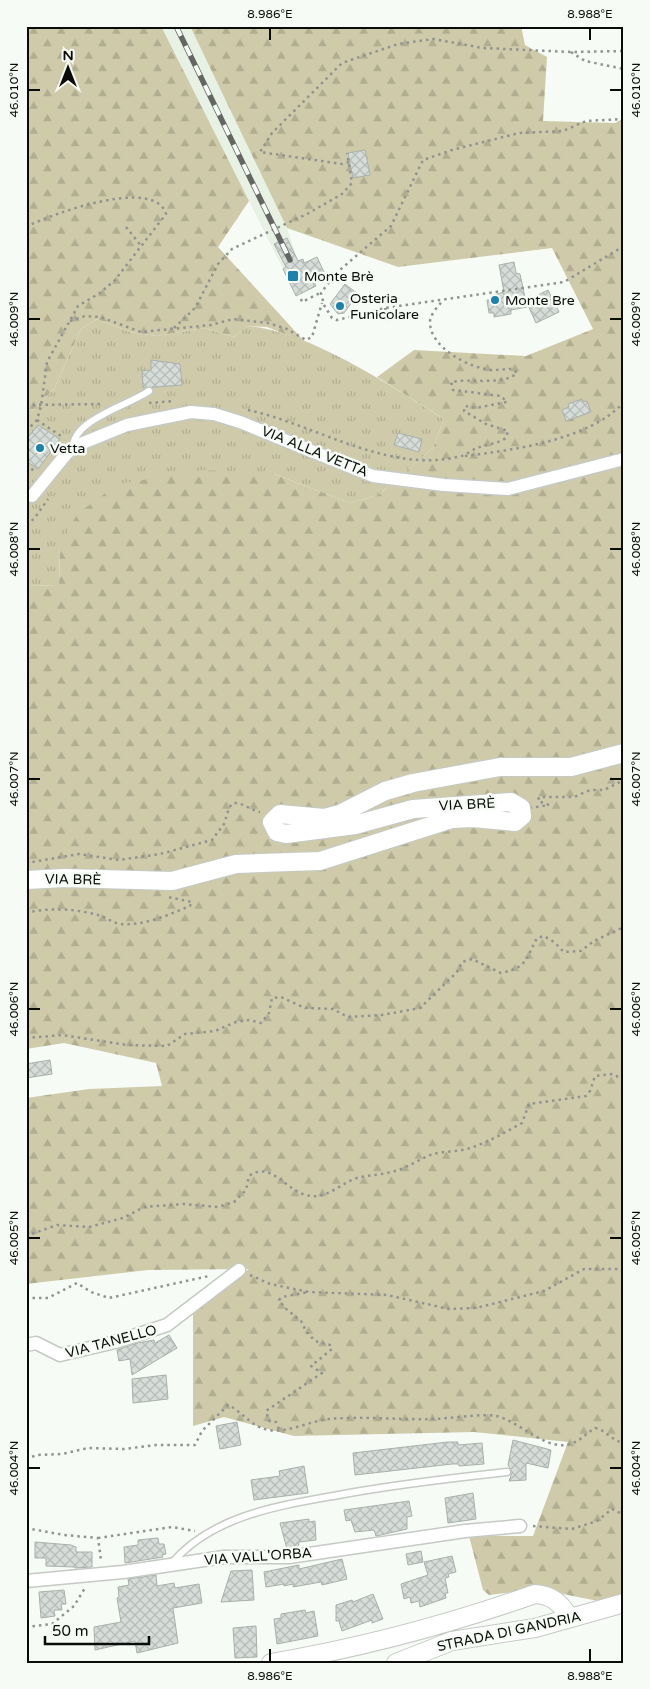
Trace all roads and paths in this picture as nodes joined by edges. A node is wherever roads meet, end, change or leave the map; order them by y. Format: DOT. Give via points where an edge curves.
graph roads {
  1 [pos="624,51"];
  2 [pos="571,52"];
  3 [pos="624,69"];
  4 [pos="624,119"];
  5 [pos="347,153"];
  6 [pos="348,162"];
  7 [pos="26,227"];
  8 [pos="126,227"];
  9 [pos="142,246"];
  10 [pos="624,246"];
  11 [pos="321,293"];
  12 [pos="300,299"];
  13 [pos="443,300"];
  14 [pos="322,302"];
  15 [pos="385,308"];
  16 [pos="70,321"];
  17 [pos="388,321"];
  18 [pos="173,330"];
  19 [pos="149,391"];
  20 [pos="177,401"];
  21 [pos="624,402"];
  22 [pos="26,405"];
  23 [pos="124,405"];
  24 [pos="41,406"];
  25 [pos="245,410"];
  26 [pos="36,420"];
  27 [pos="26,431"];
  28 [pos="64,438"];
  29 [pos="73,448"];
  30 [pos="463,456"];
  31 [pos="624,459"];
  32 [pos="32,496"];
  33 [pos="49,498"];
  34 [pos="26,524"];
  35 [pos="624,753"];
  36 [pos="624,780"];
  37 [pos="549,805"];
  38 [pos="278,815"];
  39 [pos="26,863"];
  40 [pos="26,880"];
  41 [pos="155,881"];
  42 [pos="26,913"];
  43 [pos="624,927"];
  44 [pos="26,1038"];
  45 [pos="624,1080"];
  46 [pos="26,1236"];
  47 [pos="624,1269"];
  48 [pos="239,1270"];
  49 [pos="211,1276"];
  50 [pos="309,1292"];
  51 [pos="26,1298"];
  52 [pos="26,1345"];
  53 [pos="279,1429"];
  54 [pos="624,1443"];
  55 [pos="26,1459"];
  56 [pos="507,1472"];
  57 [pos="624,1515"];
  58 [pos="520,1526"];
  59 [pos="26,1528"];
  60 [pos="204,1536"];
  61 [pos="98,1538"];
  62 [pos="170,1565"];
  63 [pos="103,1574"];
  64 [pos="89,1576"];
  65 [pos="26,1581"];
  66 [pos="624,1603"];
  67 [pos="570,1618"];
  68 [pos="26,1628"];
  69 [pos="271,1663"];
  70 [pos="396,1663"];
  1 -- 2 [label="path"];
  2 -- 3 [label="path" via="585,61"];
  2 -- 6 [label="path" via="483,48 433,39 398,44 342,63 272,133 260,152 342,164"];
  4 -- 11 [label="path" via="586,121 563,131 519,133 424,160 392,226 334,274"];
  5 -- 6 [label="path"];
  6 -- 18 [label="path" via="352,183 342,194 232,249 218,264 195,308"];
  7 -- 9 [label="path" via="113,198 155,199 164,205 166,214"];
  8 -- 9 [label="path"];
  9 -- 16 [label="path" via="116,280 78,306"];
  10 -- 13 [label="path" via="564,282"];
  11 -- 12 [label="path" via="302,302"];
  11 -- 14 [label="path"];
  13 -- 15 [label="path"];
  13 -- 30 [label="path" via="432,314 430,324 437,340 450,353 473,365 492,370 513,369 517,373 513,377 483,382 464,379 451,382 453,390 501,396 506,402 476,408 465,406 464,412 508,431 506,438 499,442 480,446"];
  14 -- 15 [label="path" via="332,318 337,320"];
  14 -- 18 [label="path" via="312,338 306,340 268,323 233,319"];
  15 -- 17 [label="path"];
  16 -- 18 [label="path" via="85,316 100,317 141,332"];
  16 -- 24 [label="path" via="47,362"];
  19 -- 23 [label="lane"];
  20 -- 23 [label="path"];
  21 -- 30 [label="path" via="605,418 564,436 510,450"];
  22 -- 24 [label="path"];
  23 -- 24 [label="path"];
  23 -- 29 [label="lane" via="90,421 76,436"];
  24 -- 26 [label="path"];
  25 -- 30 [label="path" via="294,423 394,458 432,461"];
  26 -- 27 [label="path"];
  26 -- 28 [label="path"];
  29 -- 31 [label="street, VIA ALLA VETTA" via="127,426 191,412 214,414 240,422 373,476 444,485 508,489"];
  29 -- 32 [label="street, VIA ALLA VETTA"];
  33 -- 34 [label="path"];
  35 -- 38 [label="street, VIA BRÈ" via="571,767 500,767 413,783 385,791 340,814 324,818"];
  36 -- 37 [label="path" via="604,790 590,790 574,797 539,797 538,801"];
  38 -- 39 [label="path" via="273,806 264,813 233,803 224,824 212,840 160,854 120,860 80,854"];
  38 -- 41 [label="street, VIA BRÈ" via="273,818 274,829 286,834 355,825 399,811 429,807 511,802 519,805 522,813 519,820 511,822 452,819 320,861 236,864 183,879"];
  40 -- 41 [label="street, VIA BRÈ"];
  41 -- 42 [label="path" via="154,892 192,902 190,906 161,918 118,924 75,911 40,909"];
  43 -- 44 [label="path" via="580,951 564,952 544,936 537,938 526,962 518,969 501,973 472,959 462,962 457,972 420,1008 348,1017 332,1009 304,1008 281,997 272,998 269,1013 260,1022 236,1022 215,1031 185,1034 166,1046 126,1045 62,1035"];
  45 -- 46 [label="path" via="613,1074 595,1076 586,1096 529,1104 522,1123 493,1139 466,1150 434,1154 392,1172 360,1178 324,1195 307,1196 268,1171 257,1170 249,1176 246,1190 234,1202 218,1207 184,1204 144,1207 123,1218 73,1228 57,1225"];
  47 -- 50 [label="path" via="584,1269 544,1291 476,1308 449,1309 387,1295"];
  48 -- 50 [label="path" via="270,1284"];
  48 -- 52 [label="street, VIA TANELLO" via="167,1325 60,1355 36,1344"];
  49 -- 51 [label="path" via="109,1298 77,1283 48,1298"];
  50 -- 53 [label="path" via="279,1300 302,1320 315,1341 330,1345 332,1349 311,1366 322,1373 266,1411 269,1421 276,1422"];
  53 -- 54 [label="path" via="329,1419 496,1416 554,1445 567,1446 595,1428"];
  53 -- 55 [label="path" via="262,1427 228,1405 202,1431 195,1445 88,1448"];
  56 -- 60 [label="lane" via="414,1482 281,1506 248,1514"];
  57 -- 58 [label="path" via="612,1509 596,1521 572,1529"];
  58 -- 62 [label="street, VIA VALL'ORBA" via="289,1557 224,1557"];
  59 -- 61 [label="path"];
  60 -- 61 [label="path" via="192,1530 172,1527"];
  60 -- 62 [label="lane" via="184,1548"];
  61 -- 63 [label="path"];
  62 -- 63 [label="street, VIA VALL'ORBA"];
  63 -- 64 [label="street, VIA VALL'ORBA"];
  64 -- 65 [label="street, VIA VALL'ORBA"];
  64 -- 68 [label="path" via="85,1591 74,1606 52,1624"];
  66 -- 67 [label="street, STRADA DI GANDRIA"];
  67 -- 69 [label="street" via="556,1600 535,1594 450,1622"];
  67 -- 70 [label="street, STRADA DI GANDRIA" via="535,1628 452,1642"];
}
